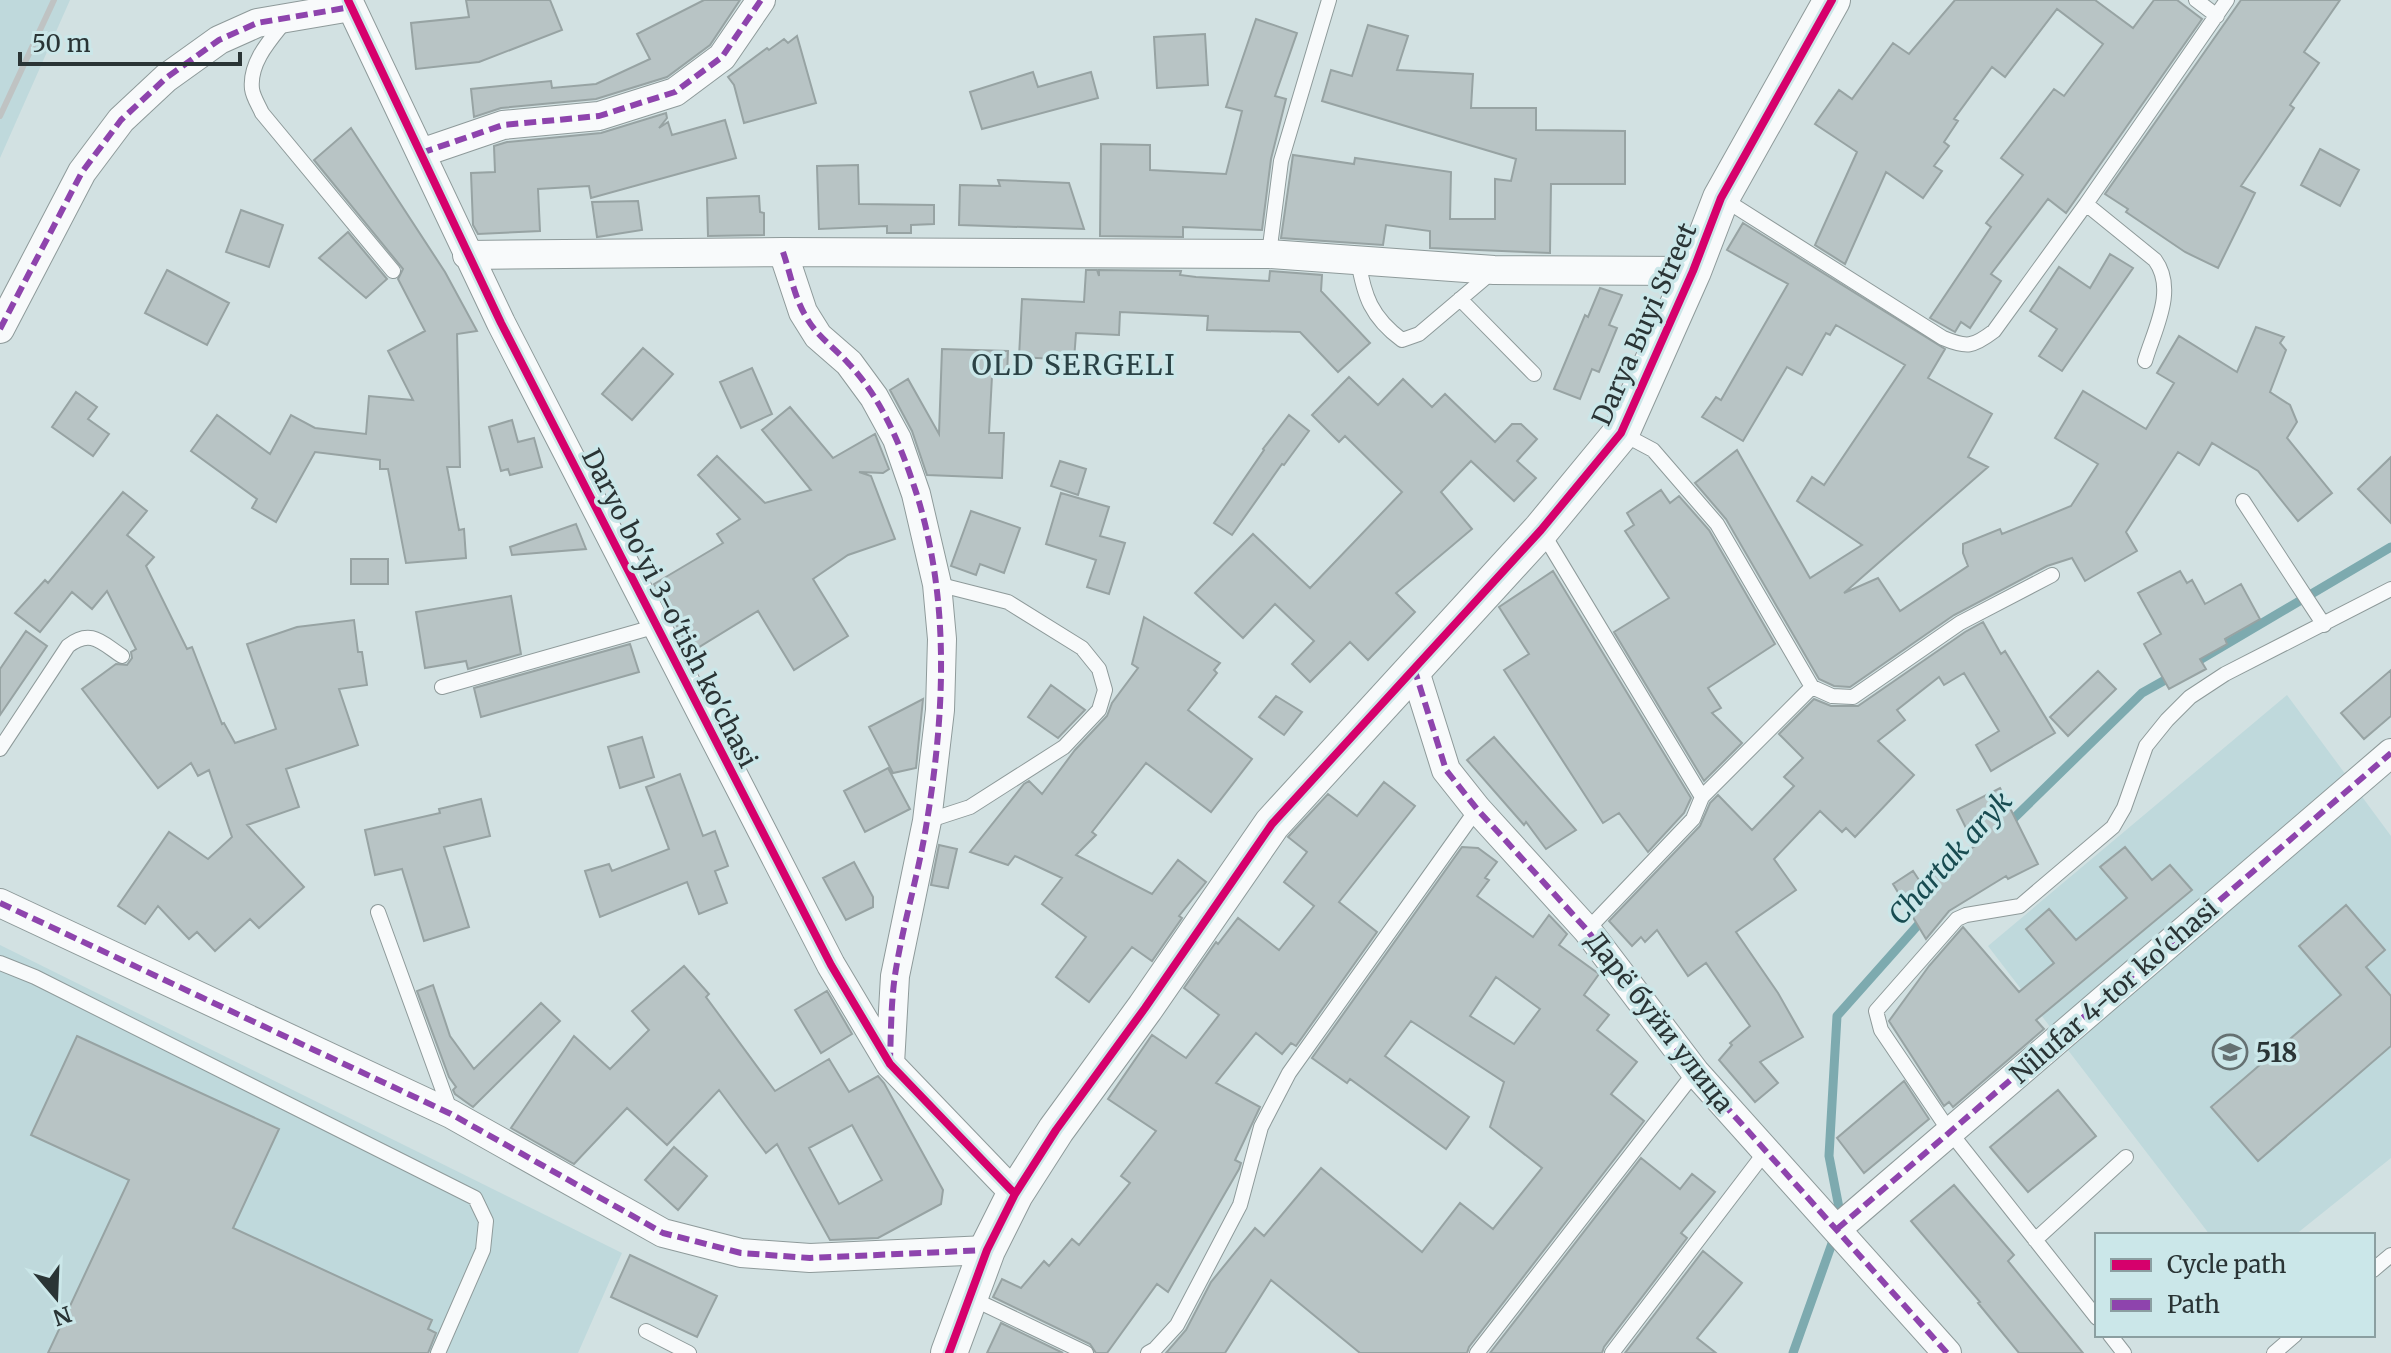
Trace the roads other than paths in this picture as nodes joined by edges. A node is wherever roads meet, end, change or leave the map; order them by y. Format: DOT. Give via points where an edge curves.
graph roads {
  1 [pos="761,0"];
  2 [pos="1329,0"];
  3 [pos="1832,0"];
  4 [pos="2196,0"];
  5 [pos="2227,0"];
  6 [pos="350,3"];
  7 [pos="2217,16"];
  8 [pos="289,17"];
  9 [pos="421,153"];
  10 [pos="1721,198"];
  11 [pos="2086,204"];
  12 [pos="783,252"];
  13 [pos="1269,254"];
  14 [pos="467,255"];
  15 [pos="1358,260"];
  16 [pos="1494,270"];
  17 [pos="393,271"];
  18 [pos="1693,271"];
  19 [pos="1460,299"];
  20 [pos="0,329"];
  21 [pos="2145,361"];
  22 [pos="1534,374"];
  23 [pos="1621,433"];
  24 [pos="2243,501"];
  25 [pos="1541,530"];
  26 [pos="2052,575"];
  27 [pos="937,584"];
  28 [pos="2391,589"];
  29 [pos="2324,625"];
  30 [pos="657,626"];
  31 [pos="122,656"];
  32 [pos="1414,668"];
  33 [pos="442,687"];
  34 [pos="1812,687"];
  35 [pos="0,749"];
  36 [pos="2391,753"];
  37 [pos="1702,797"];
  38 [pos="1477,809"];
  39 [pos="927,821"];
  40 [pos="0,903"];
  41 [pos="378,912"];
  42 [pos="1587,930"];
  43 [pos="0,963"];
  44 [pos="890,1064"];
  45 [pos="1695,1072"];
  46 [pos="451,1114"];
  47 [pos="1950,1132"];
  48 [pos="1766,1151"];
  49 [pos="2126,1157"];
  50 [pos="1015,1194"];
  51 [pos="1837,1229"];
  52 [pos="2035,1240"];
  53 [pos="987,1250"];
  54 [pos="2391,1255"];
  55 [pos="2375,1268"];
  56 [pos="970,1297"];
  57 [pos="2095,1315"];
  58 [pos="646,1331"];
  59 [pos="2112,1337"];
  60 [pos="2293,1337"];
  61 [pos="438,1353"];
  62 [pos="689,1353"];
  63 [pos="949,1353"];
  64 [pos="1086,1353"];
  65 [pos="1148,1353"];
  66 [pos="1477,1353"];
  67 [pos="1612,1353"];
  68 [pos="1947,1353"];
  69 [pos="2124,1353"];
  70 [pos="2274,1353"];
  1 -- 9 [label="street" via="722,57 675,92 599,116 503,125"];
  2 -- 13 [label="lane" via="1281,161"];
  3 -- 10 [label="street, Darya Buyi Street"];
  4 -- 7 [label="lane"];
  5 -- 7 [label="lane"];
  6 -- 8 [label="street"];
  6 -- 9 [label="street, Daryo bo'yi 3-o'tish ko'chasi"];
  7 -- 11 [label="lane"];
  8 -- 17 [label="lane" via="267,43 252,89 262,113"];
  8 -- 20 [label="street" via="257,23 219,40 166,78 121,120 82,172"];
  9 -- 14 [label="street, Daryo bo'yi 3-o'tish ko'chasi"];
  10 -- 11 [label="lane" via="1963,346 1994,331"];
  10 -- 18 [label="street, Darya Buyi Street"];
  11 -- 21 [label="lane" via="2161,268 2164,298"];
  12 -- 13 [label="street"];
  12 -- 14 [label="street"];
  12 -- 27 [label="street" via="803,312 818,336 849,363 897,439"];
  13 -- 15 [label="street"];
  14 -- 30 [label="street, Daryo bo'yi 3-o'tish ko'chasi"];
  15 -- 16 [label="street"];
  15 -- 19 [label="lane" via="1365,299 1402,340 1419,334"];
  16 -- 18 [label="street"];
  16 -- 19 [label="lane"];
  18 -- 23 [label="street, Darya Buyi Street"];
  19 -- 22 [label="lane"];
  23 -- 25 [label="street, Darya Buyi Street"];
  23 -- 34 [label="lane" via="1653,450 1717,524"];
  24 -- 29 [label="lane"];
  25 -- 32 [label="street, Darya Buyi Street"];
  25 -- 37 [label="lane"];
  26 -- 34 [label="lane" via="1960,623 1853,697 1832,696"];
  27 -- 39 [label="street" via="940,710"];
  27 -- 39 [label="lane" via="1008,602 1082,648 1099,669 1105,690 1099,710 1064,747 970,807"];
  28 -- 29 [label="lane"];
  29 -- 47 [label="lane" via="2190,697 2146,746 2113,827 2020,906 1957,919 1882,1001 1876,1011 1881,1030"];
  30 -- 33 [label="lane"];
  30 -- 44 [label="street, Daryo bo'yi 3-o'tish ko'chasi" via="831,965"];
  31 -- 35 [label="lane" via="97,639 77,639"];
  32 -- 38 [label="street, Дарё буйи улица" via="1446,770"];
  32 -- 50 [label="street, Darya Buyi Street" via="1272,824"];
  34 -- 37 [label="lane"];
  36 -- 47 [label="street, Nilufar 4-tor ko'chasi"];
  37 -- 42 [label="lane" via="1693,819"];
  38 -- 42 [label="street, Дарё буйи улица"];
  38 -- 65 [label="lane" via="1289,1073 1261,1127 1240,1205 1177,1325"];
  39 -- 44 [label="street" via="895,976"];
  40 -- 46 [label="street"];
  41 -- 46 [label="lane"];
  42 -- 45 [label="street, Дарё буйи улица"];
  43 -- 61 [label="lane" via="475,1198 486,1221 483,1250"];
  44 -- 50 [label="street, Daryo bo'yi 3-o'tish ko'chasi"];
  45 -- 48 [label="street, Дарё буйи улица"];
  45 -- 66 [label="lane"];
  46 -- 53 [label="street" via="663,1233 741,1253 810,1258"];
  47 -- 51 [label="street, Nilufar 4-tor ko'chasi"];
  47 -- 52 [label="lane"];
  48 -- 51 [label="street, Дарё буйи улица"];
  48 -- 67 [label="lane"];
  49 -- 52 [label="lane"];
  50 -- 53 [label="street, Darya Buyi Street"];
  51 -- 68 [label="street, Дарё буйи улица"];
  52 -- 57 [label="lane"];
  53 -- 56 [label="street, Darya Buyi Street"];
  54 -- 55 [label="lane"];
  56 -- 63 [label="street, Darya Buyi Street"];
  56 -- 64 [label="lane"];
  58 -- 62 [label="lane"];
  59 -- 69 [label="lane"];
  60 -- 70 [label="lane"];
}
